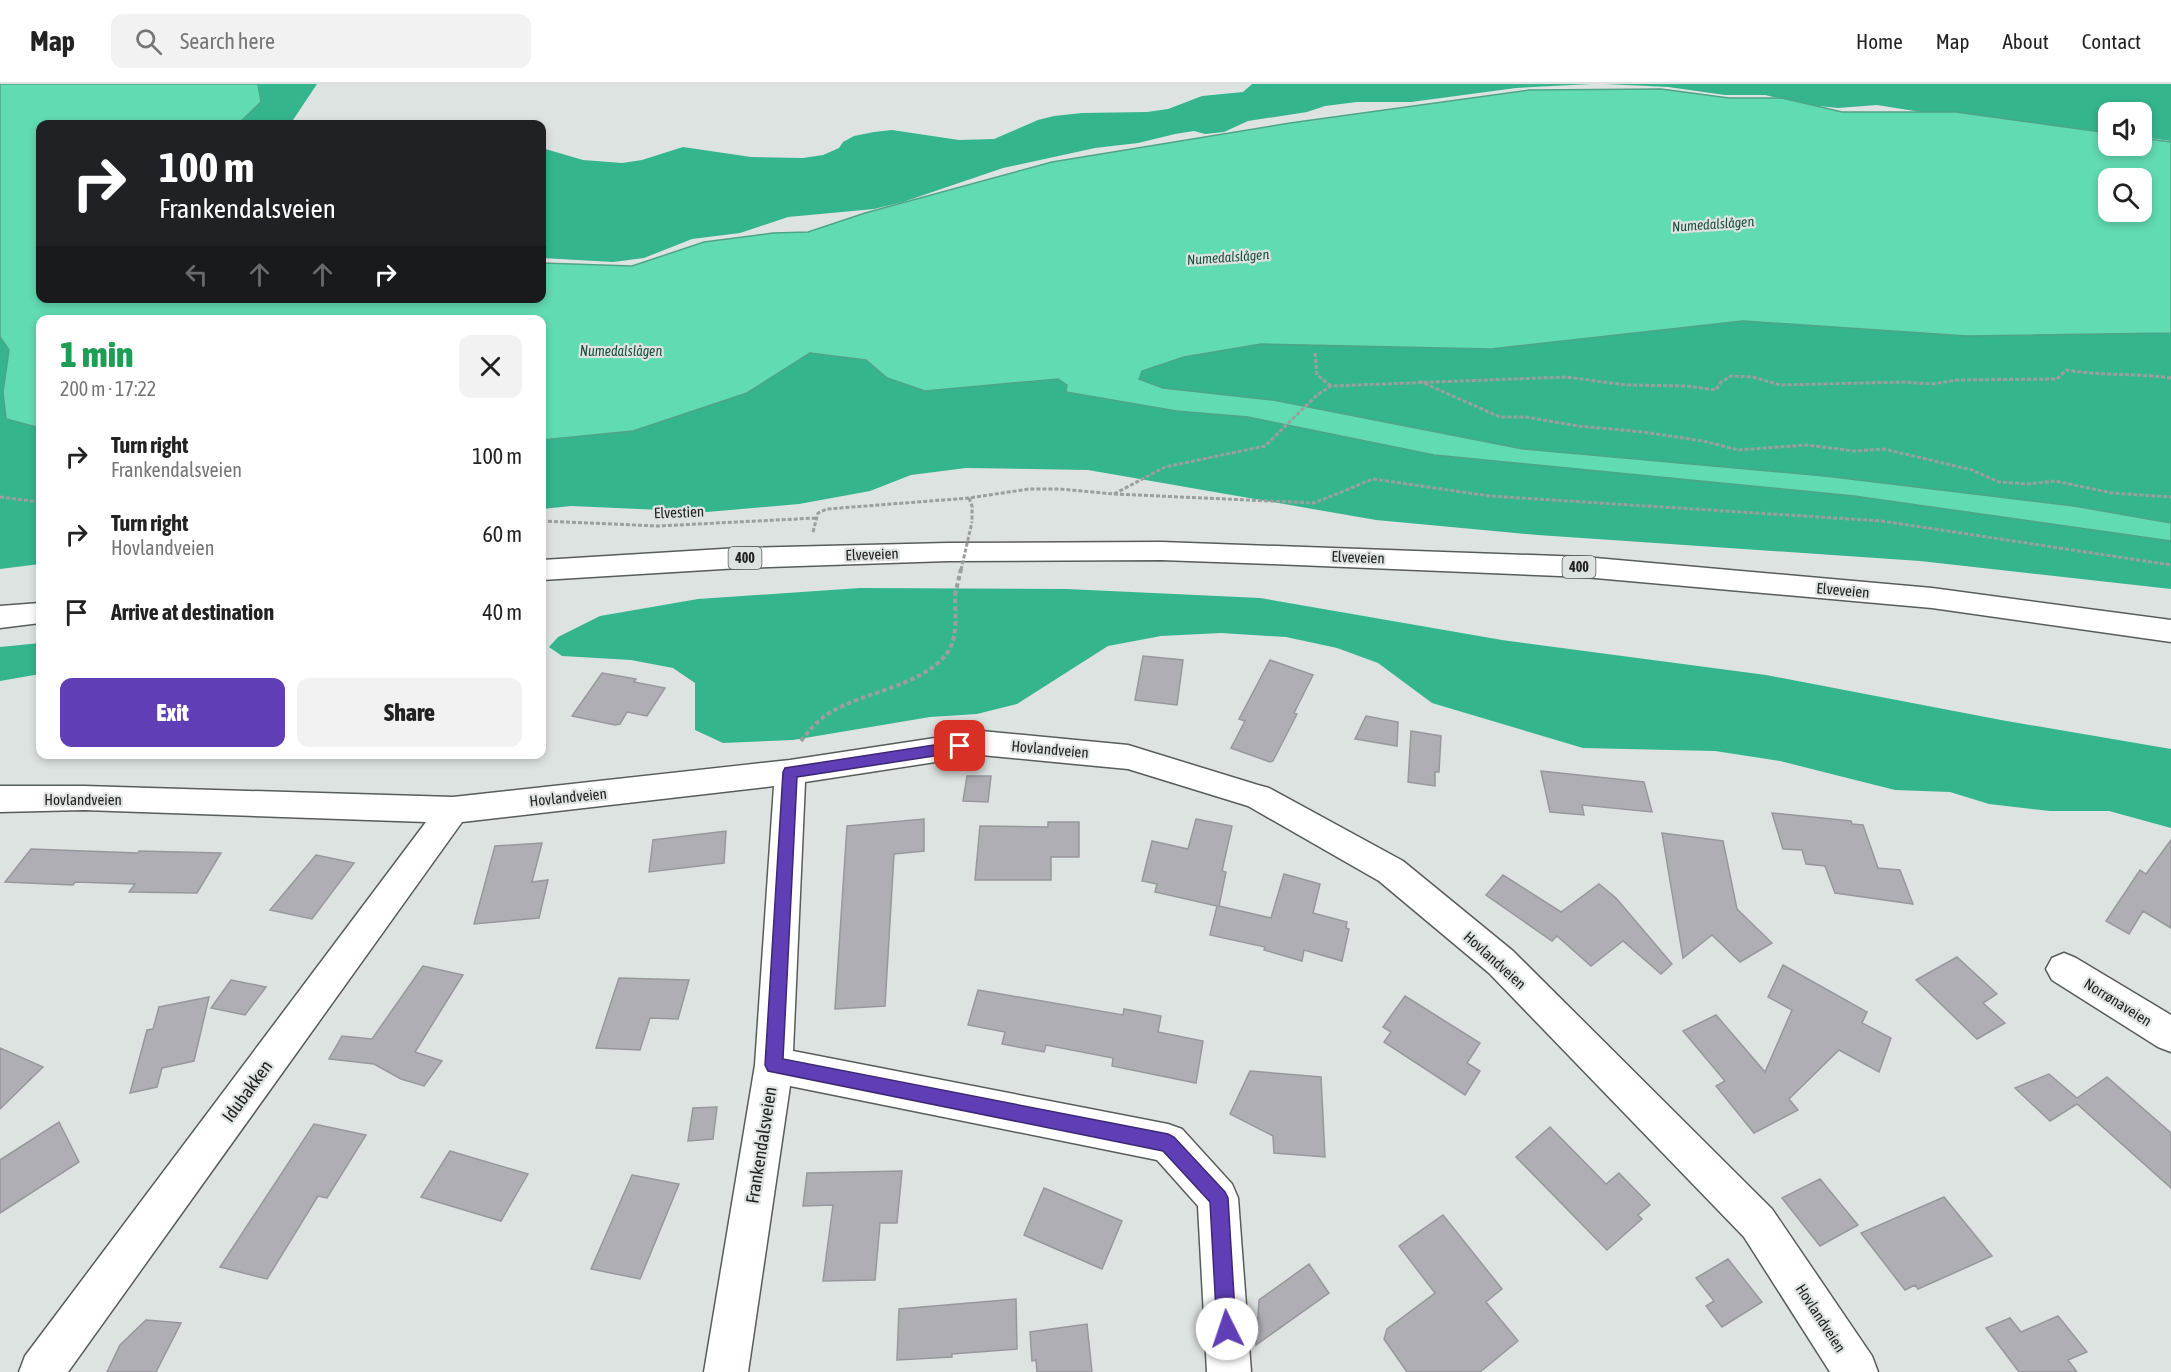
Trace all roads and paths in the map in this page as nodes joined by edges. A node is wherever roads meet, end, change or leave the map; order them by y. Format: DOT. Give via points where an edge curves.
graph roads {
  1 [pos="1315,352"];
  2 [pos="2171,378"];
  3 [pos="1417,381"];
  4 [pos="1331,386"];
  5 [pos="1114,494"];
  6 [pos="0,497"];
  7 [pos="2171,497"];
  8 [pos="969,498"];
  9 [pos="36,502"];
  10 [pos="817,518"];
  11 [pos="546,521"];
  12 [pos="812,538"];
  13 [pos="2171,565"];
  14 [pos="546,570"];
  15 [pos="36,613"];
  16 [pos="0,616"];
  17 [pos="2171,631"];
  18 [pos="790,772"];
  19 [pos="0,799"];
  20 [pos="453,810"];
  21 [pos="2064,969"];
  22 [pos="2171,1035"];
  23 [pos="774,1065"];
  24 [pos="41,1372"];
  25 [pos="726,1372"];
  26 [pos="1230,1372"];
  27 [pos="1856,1372"];
  1 -- 4 [label="path" via="1317,375"];
  2 -- 3 [label="path" via="2066,370 2057,379 1780,385 1731,376 1716,390 1566,377"];
  3 -- 4 [label="path"];
  3 -- 7 [label="path" via="1500,417 1643,432 1739,450 1806,445 1853,451 1884,449 1972,470 1999,482 2055,481 2112,493"];
  4 -- 5 [label="path" via="1265,446 1165,468"];
  5 -- 8 [label="path, Elvestien" via="1029,489"];
  5 -- 13 [label="path, Elvestien" via="1314,503 1373,479 1490,496 1882,521"];
  6 -- 9 [label="path"];
  8 -- 10 [label="path, Elvestien" via="827,509 819,511"];
  8 -- 18 [label="path, bridge" via="972,522 955,595 954,634 949,651 930,669 856,700 818,721 804,736"];
  10 -- 11 [label="path, Elvestien" via="658,526"];
  10 -- 12 [label="path"];
  14 -- 17 [label="highway, Elveveien / 400" via="739,558 948,552 1273,554 1584,567 1932,598"];
  15 -- 16 [label="highway"];
  18 -- 20 [label="street, Hovlandveien"];
  18 -- 23 [label="street, Frankendalsveien"];
  18 -- 27 [label="street, Hovlandveien" via="981,743 1128,756 1258,797 1391,872 1501,962 1758,1223"];
  19 -- 20 [label="street, Hovlandveien" via="84,798"];
  20 -- 24 [label="street, Idubakken"];
  21 -- 22 [label="street, Norrønaveien"];
  23 -- 25 [label="street, Frankendalsveien"];
  23 -- 26 [label="street" via="1168,1143 1218,1198"];
}
